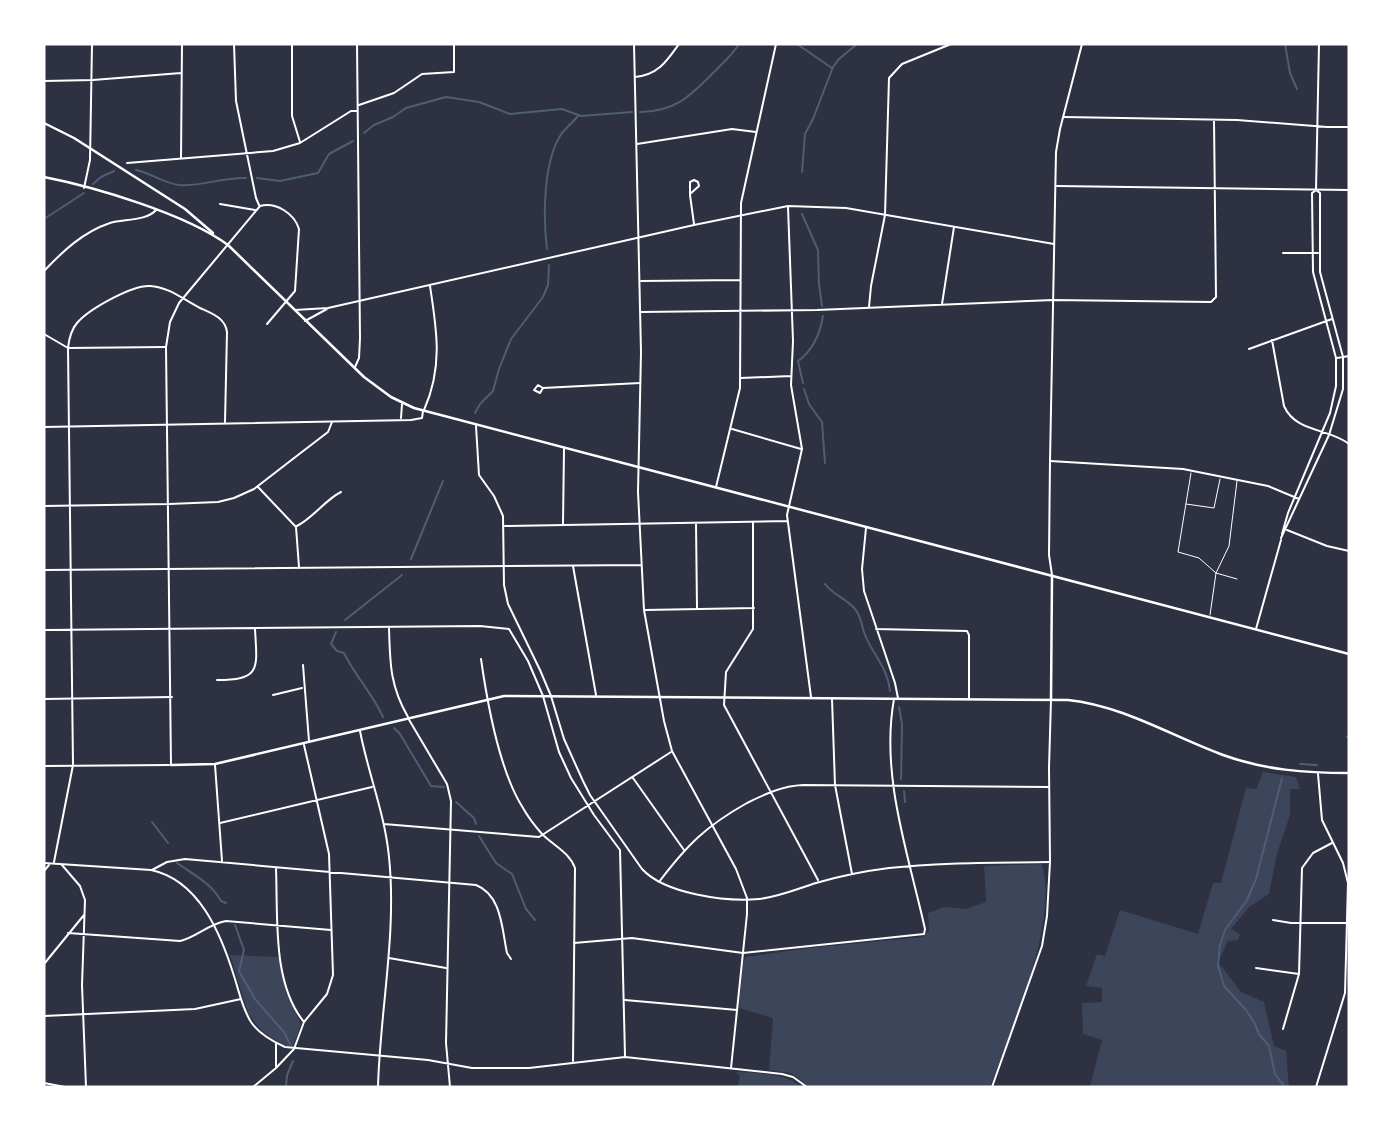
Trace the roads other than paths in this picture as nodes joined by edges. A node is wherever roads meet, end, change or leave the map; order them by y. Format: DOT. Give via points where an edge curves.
graph roads {
  1 [pos="92,44"];
  2 [pos="182,44"];
  3 [pos="234,44"];
  4 [pos="292,44"];
  5 [pos="357,44"];
  6 [pos="454,44"];
  7 [pos="634,44"];
  8 [pos="679,44"];
  9 [pos="776,44"];
  10 [pos="951,44"];
  11 [pos="1083,44"];
  12 [pos="1319,44"];
  13 [pos="181,73"];
  14 [pos="634,77"];
  15 [pos="44,80"];
  16 [pos="93,80"];
  17 [pos="358,105"];
  18 [pos="358,111"];
  19 [pos="1063,117"];
  20 [pos="1214,120"];
  21 [pos="44,123"];
  22 [pos="1317,127"];
  23 [pos="1349,127"];
  24 [pos="756,132"];
  25 [pos="300,143"];
  26 [pos="637,144"];
  27 [pos="90,148"];
  28 [pos="247,154"];
  29 [pos="181,159"];
  30 [pos="127,163"];
  31 [pos="44,177"];
  32 [pos="1056,186"];
  33 [pos="84,188"];
  34 [pos="1216,190"];
  35 [pos="1316,190"];
  36 [pos="1349,190"];
  37 [pos="690,194"];
  38 [pos="220,204"];
  39 [pos="260,206"];
  40 [pos="788,206"];
  41 [pos="156,210"];
  42 [pos="256,210"];
  43 [pos="740,215"];
  44 [pos="885,215"];
  45 [pos="694,225"];
  46 [pos="954,227"];
  47 [pos="215,235"];
  48 [pos="640,238"];
  49 [pos="228,244"];
  50 [pos="1054,244"];
  51 [pos="1283,253"];
  52 [pos="1312,253"];
  53 [pos="1319,253"];
  54 [pos="44,271"];
  55 [pos="741,280"];
  56 [pos="640,281"];
  57 [pos="430,286"];
  58 [pos="183,298"];
  59 [pos="1053,300"];
  60 [pos="360,301"];
  61 [pos="287,303"];
  62 [pos="942,305"];
  63 [pos="870,308"];
  64 [pos="328,309"];
  65 [pos="294,310"];
  66 [pos="741,311"];
  67 [pos="792,311"];
  68 [pos="640,312"];
  69 [pos="1333,318"];
  70 [pos="1326,320"];
  71 [pos="305,321"];
  72 [pos="267,324"];
  73 [pos="44,334"];
  74 [pos="1272,340"];
  75 [pos="166,347"];
  76 [pos="68,348"];
  77 [pos="1249,349"];
  78 [pos="1349,356"];
  79 [pos="1343,357"];
  80 [pos="1336,358"];
  81 [pos="354,368"];
  82 [pos="791,376"];
  83 [pos="740,378"];
  84 [pos="641,383"];
  85 [pos="543,388"];
  86 [pos="402,403"];
  87 [pos="424,411"];
  88 [pos="401,418"];
  89 [pos="332,422"];
  90 [pos="225,423"];
  91 [pos="168,424"];
  92 [pos="476,425"];
  93 [pos="68,426"];
  94 [pos="44,427"];
  95 [pos="731,429"];
  96 [pos="1322,433"];
  97 [pos="1329,435"];
  98 [pos="1349,444"];
  99 [pos="564,448"];
  100 [pos="802,449"];
  101 [pos="1050,461"];
  102 [pos="639,467"];
  103 [pos="1192,471"];
  104 [pos="1221,477"];
  105 [pos="1237,480"];
  106 [pos="257,486"];
  107 [pos="715,488"];
  108 [pos="341,492"];
  109 [pos="1295,498"];
  110 [pos="1300,500"];
  111 [pos="169,504"];
  112 [pos="1186,504"];
  113 [pos="44,506"];
  114 [pos="69,506"];
  115 [pos="789,507"];
  116 [pos="788,521"];
  117 [pos="696,522"];
  118 [pos="753,522"];
  119 [pos="640,523"];
  120 [pos="563,525"];
  121 [pos="296,527"];
  122 [pos="503,527"];
  123 [pos="866,527"];
  124 [pos="1286,530"];
  125 [pos="1281,538"];
  126 [pos="1349,551"];
  127 [pos="572,565"];
  128 [pos="641,565"];
  129 [pos="504,566"];
  130 [pos="299,567"];
  131 [pos="170,569"];
  132 [pos="44,570"];
  133 [pos="71,570"];
  134 [pos="1216,573"];
  135 [pos="1052,576"];
  136 [pos="1237,579"];
  137 [pos="754,608"];
  138 [pos="697,609"];
  139 [pos="644,610"];
  140 [pos="1210,618"];
  141 [pos="518,623"];
  142 [pos="389,627"];
  143 [pos="255,628"];
  144 [pos="509,629"];
  145 [pos="876,629"];
  146 [pos="44,630"];
  147 [pos="71,630"];
  148 [pos="171,630"];
  149 [pos="1256,630"];
  150 [pos="1349,654"];
  151 [pos="481,659"];
  152 [pos="303,665"];
  153 [pos="217,680"];
  154 [pos="304,688"];
  155 [pos="273,695"];
  156 [pos="543,696"];
  157 [pos="551,696"];
  158 [pos="596,696"];
  159 [pos="172,697"];
  160 [pos="660,697"];
  161 [pos="723,697"];
  162 [pos="72,698"];
  163 [pos="811,698"];
  164 [pos="832,698"];
  165 [pos="896,698"];
  166 [pos="44,699"];
  167 [pos="487,699"];
  168 [pos="969,699"];
  169 [pos="1051,699"];
  170 [pos="408,717"];
  171 [pos="359,730"];
  172 [pos="309,741"];
  173 [pos="303,744"];
  174 [pos="672,751"];
  175 [pos="215,764"];
  176 [pos="73,765"];
  177 [pos="171,765"];
  178 [pos="44,766"];
  179 [pos="1318,773"];
  180 [pos="1349,773"];
  181 [pos="633,777"];
  182 [pos="835,785"];
  183 [pos="894,786"];
  184 [pos="373,787"];
  185 [pos="1049,787"];
  186 [pos="771,792"];
  187 [pos="317,800"];
  188 [pos="594,801"];
  189 [pos="587,805"];
  190 [pos="220,823"];
  191 [pos="383,824"];
  192 [pos="711,824"];
  193 [pos="451,829"];
  194 [pos="543,835"];
  195 [pos="1333,843"];
  196 [pos="684,850"];
  197 [pos="1050,862"];
  198 [pos="44,863"];
  199 [pos="222,863"];
  200 [pos="52,864"];
  201 [pos="62,865"];
  202 [pos="911,866"];
  203 [pos="276,868"];
  204 [pos="151,870"];
  205 [pos="44,871"];
  206 [pos="330,872"];
  207 [pos="852,874"];
  208 [pos="390,878"];
  209 [pos="819,882"];
  210 [pos="450,883"];
  211 [pos="659,883"];
  212 [pos="747,898"];
  213 [pos="85,914"];
  214 [pos="1273,920"];
  215 [pos="1300,923"];
  216 [pos="1349,923"];
  217 [pos="213,924"];
  218 [pos="279,926"];
  219 [pos="331,930"];
  220 [pos="68,933"];
  221 [pos="84,935"];
  222 [pos="622,938"];
  223 [pos="574,943"];
  224 [pos="743,953"];
  225 [pos="388,958"];
  226 [pos="512,959"];
  227 [pos="44,964"];
  228 [pos="447,968"];
  229 [pos="1256,968"];
  230 [pos="1299,974"];
  231 [pos="241,999"];
  232 [pos="624,1000"];
  233 [pos="737,1010"];
  234 [pos="83,1014"];
  235 [pos="44,1016"];
  236 [pos="304,1023"];
  237 [pos="1283,1029"];
  238 [pos="276,1043"];
  239 [pos="294,1049"];
  240 [pos="380,1056"];
  241 [pos="625,1057"];
  242 [pos="573,1062"];
  243 [pos="448,1064"];
  244 [pos="276,1068"];
  245 [pos="731,1068"];
  246 [pos="44,1083"];
  247 [pos="65,1087"];
  248 [pos="86,1087"];
  249 [pos="253,1087"];
  250 [pos="378,1087"];
  251 [pos="450,1087"];
  252 [pos="807,1087"];
  253 [pos="992,1087"];
  254 [pos="1316,1087"];
  1 -- 16 [label="street"];
  2 -- 13 [label="street"];
  3 -- 28 [label="street" via="234,89"];
  4 -- 25 [label="street" via="292,116"];
  5 -- 17 [label="street"];
  6 -- 17 [label="street" via="454,72 422,74 394,93"];
  7 -- 14 [label="street"];
  8 -- 14 [label="street" via="658,70"];
  9 -- 24 [label="street"];
  10 -- 44 [label="street" via="902,64 889,78"];
  11 -- 19 [label="street"];
  12 -- 22 [label="street"];
  13 -- 16 [label="street"];
  13 -- 29 [label="street"];
  14 -- 26 [label="street"];
  15 -- 16 [label="street"];
  16 -- 27 [label="street"];
  17 -- 18 [label="street"];
  18 -- 25 [label="street"];
  18 -- 60 [label="street"];
  19 -- 20 [label="street"];
  19 -- 32 [label="street"];
  20 -- 22 [label="street"];
  20 -- 34 [label="street"];
  21 -- 27 [label="main road"];
  22 -- 23 [label="street"];
  22 -- 35 [label="street"];
  24 -- 26 [label="street" via="732,129"];
  24 -- 43 [label="street"];
  25 -- 28 [label="street"];
  26 -- 48 [label="street"];
  27 -- 33 [label="street"];
  27 -- 47 [label="main road" via="195,216"];
  28 -- 29 [label="street"];
  28 -- 39 [label="street"];
  29 -- 30 [label="street"];
  31 -- 33 [label="main road"];
  32 -- 34 [label="street"];
  32 -- 50 [label="street"];
  33 -- 41 [label="main road"];
  34 -- 35 [label="street"];
  34 -- 59 [label="street" via="1213,302"];
  35 -- 36 [label="street"];
  35 -- 52 [label="street" via="1312,193"];
  35 -- 53 [label="street" via="1320,193"];
  37 -- 45 [label="street"];
  38 -- 42 [label="street"];
  39 -- 42 [label="street"];
  39 -- 61 [label="street" via="278,207 298,225 295,290"];
  40 -- 43 [label="street"];
  40 -- 44 [label="street" via="831,206"];
  40 -- 67 [label="street"];
  41 -- 47 [label="main road"];
  41 -- 54 [label="street" via="149,216 92,230"];
  42 -- 49 [label="street"];
  43 -- 45 [label="street"];
  43 -- 55 [label="street"];
  44 -- 46 [label="street"];
  44 -- 63 [label="street"];
  45 -- 48 [label="street"];
  46 -- 50 [label="street"];
  46 -- 62 [label="street"];
  47 -- 49 [label="main road"];
  48 -- 56 [label="street"];
  48 -- 57 [label="street"];
  49 -- 58 [label="street"];
  49 -- 61 [label="main road"];
  50 -- 59 [label="street"];
  51 -- 52 [label="street"];
  52 -- 53 [label="street"];
  52 -- 70 [label="street"];
  53 -- 69 [label="street"];
  55 -- 56 [label="street"];
  55 -- 66 [label="street"];
  56 -- 68 [label="street"];
  57 -- 60 [label="street"];
  57 -- 87 [label="street" via="437,367"];
  58 -- 75 [label="street" via="172,317"];
  58 -- 76 [label="street" via="150,286 126,291 80,320 71,332"];
  58 -- 90 [label="street" via="226,326"];
  59 -- 62 [label="street"];
  59 -- 101 [label="street"];
  60 -- 64 [label="street"];
  60 -- 81 [label="street" via="359,358"];
  61 -- 65 [label="main road"];
  61 -- 72 [label="street"];
  62 -- 63 [label="street"];
  63 -- 67 [label="street"];
  64 -- 65 [label="street"];
  64 -- 71 [label="street"];
  65 -- 71 [label="main road"];
  66 -- 67 [label="street"];
  66 -- 68 [label="street"];
  66 -- 83 [label="street"];
  67 -- 82 [label="street"];
  68 -- 84 [label="street"];
  69 -- 70 [label="street"];
  69 -- 79 [label="street"];
  70 -- 74 [label="street"];
  70 -- 80 [label="street"];
  71 -- 81 [label="main road"];
  73 -- 76 [label="street"];
  74 -- 77 [label="street"];
  74 -- 96 [label="street" via="1287,412 1297,423"];
  75 -- 76 [label="street"];
  75 -- 91 [label="street"];
  76 -- 93 [label="street"];
  78 -- 79 [label="street"];
  79 -- 80 [label="street"];
  79 -- 97 [label="street" via="1343,390"];
  80 -- 96 [label="street" via="1335,394"];
  81 -- 86 [label="main road"];
  82 -- 83 [label="street"];
  82 -- 100 [label="street"];
  83 -- 95 [label="street"];
  84 -- 85 [label="street"];
  84 -- 102 [label="street"];
  86 -- 87 [label="main road"];
  86 -- 88 [label="street"];
  87 -- 88 [label="street" via="422,418"];
  87 -- 92 [label="main road"];
  88 -- 89 [label="street"];
  89 -- 90 [label="street"];
  89 -- 106 [label="street" via="328,432"];
  90 -- 91 [label="street"];
  91 -- 93 [label="street"];
  91 -- 111 [label="street"];
  92 -- 99 [label="main road"];
  92 -- 122 [label="street" via="479,475 499,505"];
  93 -- 94 [label="street"];
  93 -- 114 [label="street"];
  95 -- 100 [label="street"];
  95 -- 107 [label="street"];
  96 -- 97 [label="street"];
  96 -- 109 [label="street"];
  97 -- 98 [label="street"];
  97 -- 110 [label="street"];
  99 -- 102 [label="main road"];
  99 -- 120 [label="street"];
  100 -- 115 [label="street"];
  101 -- 103 [label="street"];
  101 -- 135 [label="street"];
  102 -- 107 [label="main road"];
  102 -- 119 [label="street"];
  103 -- 104 [label="street"];
  103 -- 112 [label="lane"];
  104 -- 105 [label="street"];
  104 -- 112 [label="lane" via="1214,508"];
  105 -- 109 [label="street"];
  105 -- 134 [label="lane" via="1229,546"];
  106 -- 111 [label="street" via="227,500"];
  106 -- 121 [label="street"];
  107 -- 115 [label="main road"];
  108 -- 121 [label="street"];
  109 -- 110 [label="street"];
  109 -- 125 [label="street"];
  110 -- 124 [label="street"];
  111 -- 114 [label="street"];
  111 -- 131 [label="street"];
  112 -- 134 [label="lane" via="1178,552 1199,558"];
  113 -- 114 [label="street"];
  114 -- 133 [label="street"];
  115 -- 116 [label="street"];
  115 -- 123 [label="main road"];
  116 -- 118 [label="street"];
  116 -- 163 [label="street"];
  117 -- 118 [label="street"];
  117 -- 119 [label="street"];
  117 -- 138 [label="street"];
  118 -- 137 [label="street"];
  119 -- 120 [label="street"];
  119 -- 128 [label="street"];
  120 -- 122 [label="street"];
  121 -- 130 [label="street"];
  122 -- 129 [label="street"];
  123 -- 135 [label="main road"];
  123 -- 145 [label="street" via="862,580"];
  124 -- 125 [label="street"];
  124 -- 126 [label="street"];
  125 -- 149 [label="street"];
  127 -- 128 [label="street"];
  127 -- 129 [label="street"];
  127 -- 158 [label="street"];
  128 -- 139 [label="street"];
  129 -- 130 [label="street"];
  129 -- 141 [label="street" via="506,598"];
  130 -- 131 [label="street"];
  131 -- 133 [label="street"];
  131 -- 148 [label="street"];
  132 -- 133 [label="street"];
  133 -- 147 [label="street"];
  134 -- 136 [label="lane"];
  134 -- 140 [label="lane"];
  135 -- 140 [label="main road"];
  135 -- 169 [label="main road"];
  137 -- 138 [label="street"];
  137 -- 161 [label="street" via="751,635 727,669"];
  138 -- 139 [label="street"];
  139 -- 160 [label="street"];
  140 -- 149 [label="main road"];
  141 -- 144 [label="street"];
  141 -- 157 [label="street"];
  142 -- 143 [label="street"];
  142 -- 144 [label="street"];
  142 -- 170 [label="street" via="392,682"];
  143 -- 148 [label="street"];
  143 -- 153 [label="street" via="256,663 250,675"];
  144 -- 156 [label="street"];
  145 -- 165 [label="street"];
  145 -- 168 [label="street" via="965,630 970,635"];
  146 -- 147 [label="street"];
  147 -- 148 [label="street"];
  147 -- 162 [label="street"];
  148 -- 159 [label="street"];
  149 -- 150 [label="main road"];
  151 -- 167 [label="street"];
  152 -- 154 [label="street"];
  154 -- 155 [label="street"];
  154 -- 172 [label="street"];
  156 -- 157 [label="main road"];
  156 -- 167 [label="main road"];
  156 -- 189 [label="street" via="559,752"];
  157 -- 158 [label="main road"];
  157 -- 188 [label="street" via="569,753"];
  158 -- 160 [label="main road"];
  159 -- 162 [label="street"];
  159 -- 177 [label="street"];
  160 -- 161 [label="main road"];
  160 -- 174 [label="street"];
  161 -- 163 [label="main road"];
  161 -- 186 [label="street"];
  162 -- 166 [label="street"];
  162 -- 176 [label="street"];
  163 -- 164 [label="main road"];
  164 -- 165 [label="main road"];
  164 -- 182 [label="street"];
  165 -- 168 [label="main road"];
  165 -- 183 [label="street" via="891,731"];
  167 -- 170 [label="main road"];
  167 -- 194 [label="street" via="513,789"];
  168 -- 169 [label="main road"];
  169 -- 179 [label="main road" via="1124,712 1241,761"];
  169 -- 185 [label="street"];
  170 -- 171 [label="main road"];
  170 -- 193 [label="street" via="449,789"];
  171 -- 172 [label="main road"];
  171 -- 184 [label="street"];
  172 -- 173 [label="main road"];
  173 -- 175 [label="main road"];
  173 -- 187 [label="street"];
  174 -- 181 [label="street"];
  174 -- 192 [label="street"];
  175 -- 177 [label="main road"];
  175 -- 190 [label="street"];
  176 -- 177 [label="street"];
  176 -- 178 [label="street"];
  176 -- 200 [label="street"];
  179 -- 180 [label="main road"];
  179 -- 195 [label="street" via="1319,810"];
  181 -- 188 [label="street"];
  181 -- 196 [label="street"];
  182 -- 183 [label="street"];
  182 -- 186 [label="street" via="796,785"];
  182 -- 207 [label="street"];
  183 -- 185 [label="street"];
  183 -- 202 [label="street"];
  184 -- 187 [label="street"];
  184 -- 191 [label="street"];
  185 -- 197 [label="street"];
  186 -- 192 [label="street"];
  186 -- 209 [label="street"];
  187 -- 190 [label="street"];
  187 -- 206 [label="street"];
  188 -- 189 [label="street"];
  188 -- 211 [label="street" via="642,869"];
  189 -- 194 [label="street"];
  189 -- 222 [label="street" via="621,856"];
  190 -- 199 [label="street"];
  191 -- 193 [label="street"];
  191 -- 208 [label="street"];
  192 -- 196 [label="street"];
  192 -- 212 [label="street"];
  193 -- 194 [label="street"];
  193 -- 210 [label="street"];
  194 -- 223 [label="street" via="575,868"];
  195 -- 215 [label="street" via="1304,863"];
  195 -- 216 [label="street" via="1348,877"];
  196 -- 211 [label="street"];
  197 -- 202 [label="street"];
  197 -- 253 [label="street" via="1042,946"];
  198 -- 200 [label="street"];
  199 -- 203 [label="street"];
  199 -- 204 [label="street" via="175,860"];
  200 -- 201 [label="street"];
  200 -- 205 [label="street"];
  201 -- 204 [label="street"];
  201 -- 213 [label="street" via="80,886"];
  202 -- 207 [label="street"];
  202 -- 224 [label="street" via="925,933 921,936"];
  203 -- 206 [label="street"];
  203 -- 218 [label="street"];
  204 -- 217 [label="street" via="180,881"];
  206 -- 208 [label="street"];
  206 -- 219 [label="street"];
  207 -- 209 [label="street"];
  208 -- 210 [label="street"];
  208 -- 225 [label="street"];
  209 -- 212 [label="street" via="762,899"];
  210 -- 226 [label="street" via="476,885 489,893"];
  210 -- 228 [label="street"];
  211 -- 212 [label="street" via="702,895"];
  212 -- 224 [label="street"];
  213 -- 220 [label="street"];
  213 -- 221 [label="street"];
  214 -- 215 [label="street"];
  215 -- 216 [label="street"];
  215 -- 230 [label="street"];
  216 -- 254 [label="street" via="1345,993"];
  217 -- 218 [label="street" via="234,921"];
  217 -- 221 [label="street" via="180,941"];
  217 -- 231 [label="street"];
  218 -- 219 [label="street"];
  218 -- 236 [label="street" via="284,985"];
  219 -- 236 [label="street" via="332,980 324,999"];
  220 -- 221 [label="street"];
  220 -- 227 [label="street"];
  221 -- 234 [label="street"];
  222 -- 223 [label="street"];
  222 -- 224 [label="street"];
  222 -- 232 [label="street"];
  223 -- 242 [label="street"];
  224 -- 233 [label="street"];
  225 -- 228 [label="street"];
  225 -- 240 [label="street"];
  228 -- 243 [label="street"];
  229 -- 230 [label="street"];
  230 -- 237 [label="street"];
  231 -- 234 [label="street" via="195,1009"];
  231 -- 238 [label="street" via="251,1023"];
  232 -- 233 [label="street"];
  232 -- 241 [label="street"];
  233 -- 245 [label="street"];
  234 -- 235 [label="street"];
  234 -- 248 [label="street"];
  236 -- 239 [label="street"];
  238 -- 239 [label="street"];
  238 -- 244 [label="street"];
  239 -- 240 [label="street"];
  239 -- 244 [label="street"];
  240 -- 243 [label="street"];
  240 -- 250 [label="street"];
  241 -- 242 [label="street"];
  241 -- 245 [label="street"];
  242 -- 243 [label="street" via="511,1068"];
  243 -- 251 [label="street"];
  244 -- 249 [label="street"];
  245 -- 252 [label="street" via="782,1074"];
  246 -- 247 [label="street"];
}
